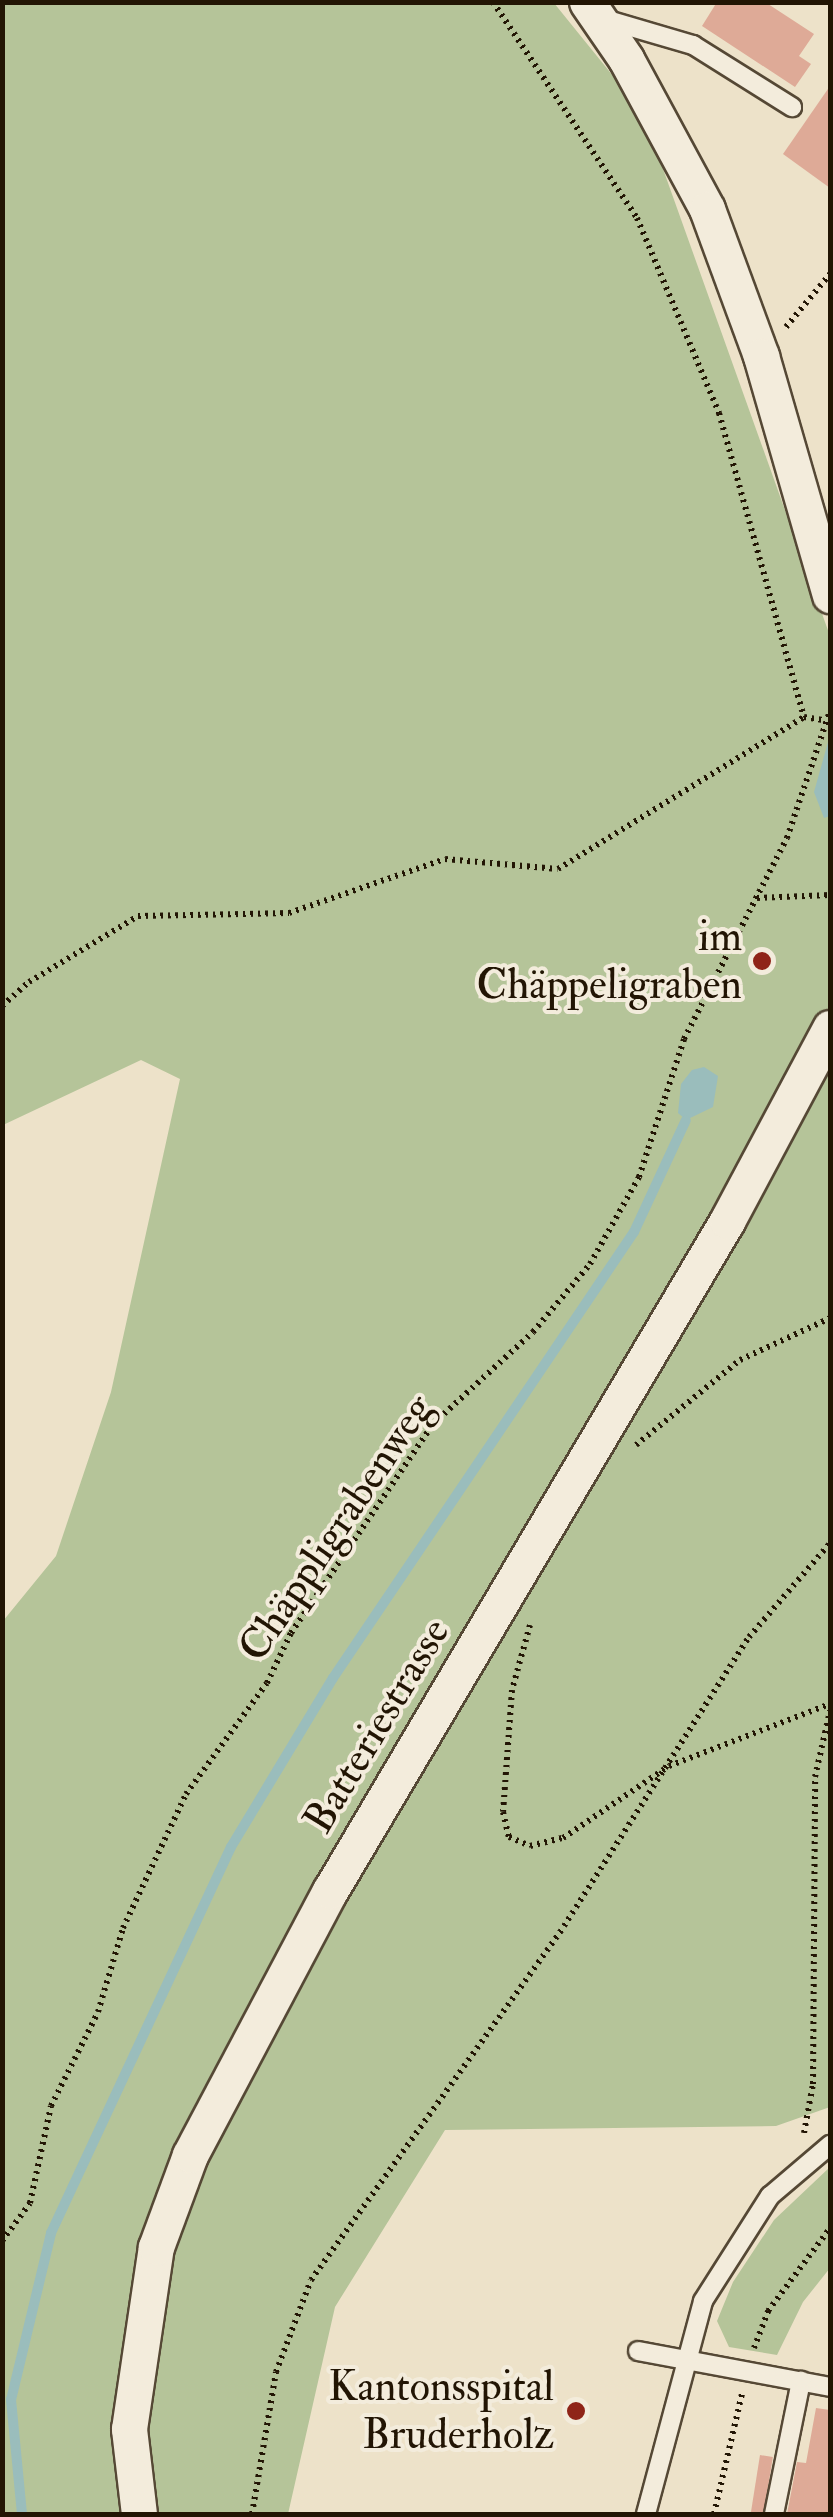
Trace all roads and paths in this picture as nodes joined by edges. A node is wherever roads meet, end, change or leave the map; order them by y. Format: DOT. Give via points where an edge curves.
graph roads {
  1 [pos="493,2"];
  2 [pos="594,10"];
  3 [pos="792,108"];
  4 [pos="830,274"];
  5 [pos="760,356"];
  6 [pos="830,595"];
  7 [pos="830,711"];
  8 [pos="804,718"];
  9 [pos="823,720"];
  10 [pos="830,895"];
  11 [pos="756,898"];
  12 [pos="2,1006"];
  13 [pos="830,1028"];
  14 [pos="830,1318"];
  15 [pos="604,1432"];
  16 [pos="830,1543"];
  17 [pos="512,1690"];
  18 [pos="830,1708"];
  19 [pos="669,1766"];
  20 [pos="830,2145"];
  21 [pos="797,2168"];
  22 [pos="2,2241"];
  23 [pos="638,2351"];
  24 [pos="682,2362"];
  25 [pos="801,2381"];
  26 [pos="830,2387"];
  27 [pos="139,2514"];
  28 [pos="252,2514"];
  29 [pos="646,2514"];
  30 [pos="774,2514"];
  1 -- 8 [label="path" via="637,218 667,286 719,413"];
  2 -- 3 [label="lane" via="693,45"];
  2 -- 5 [label="street" via="707,209"];
  4 -- 5 [label="path"];
  5 -- 6 [label="street"];
  7 -- 9 [label="path, Chäppligrabenweg"];
  8 -- 9 [label="path"];
  8 -- 12 [label="path" via="558,869 446,859 289,913 138,916 28,982"];
  9 -- 11 [label="path, Chäppligrabenweg" via="787,838"];
  10 -- 11 [label="path"];
  11 -- 22 [label="path, Chäppligrabenweg" via="684,1038 639,1177 590,1264 532,1332 433,1424 291,1633 267,1683 186,1794 123,1928 98,2012 50,2106 30,2202"];
  13 -- 15 [label="street, Batteriestrasse"];
  14 -- 15 [label="path" via="740,1360 631,1448"];
  15 -- 27 [label="street, Batteriestrasse" via="330,1892 190,2155 156,2247 128,2429"];
  16 -- 19 [label="path" via="749,1636"];
  17 -- 19 [label="path" via="503,1812 509,1837 530,1846 563,1838"];
  18 -- 19 [label="path"];
  18 -- 21 [label="path" via="815,1777 813,2084"];
  19 -- 28 [label="path" via="564,1926 312,2280 276,2372"];
  20 -- 21 [label="lane"];
  21 -- 24 [label="lane" via="736,2243 703,2301"];
  23 -- 24 [label="lane"];
  24 -- 25 [label="lane"];
  24 -- 29 [label="lane"];
  25 -- 26 [label="lane"];
  25 -- 30 [label="lane"];
}
